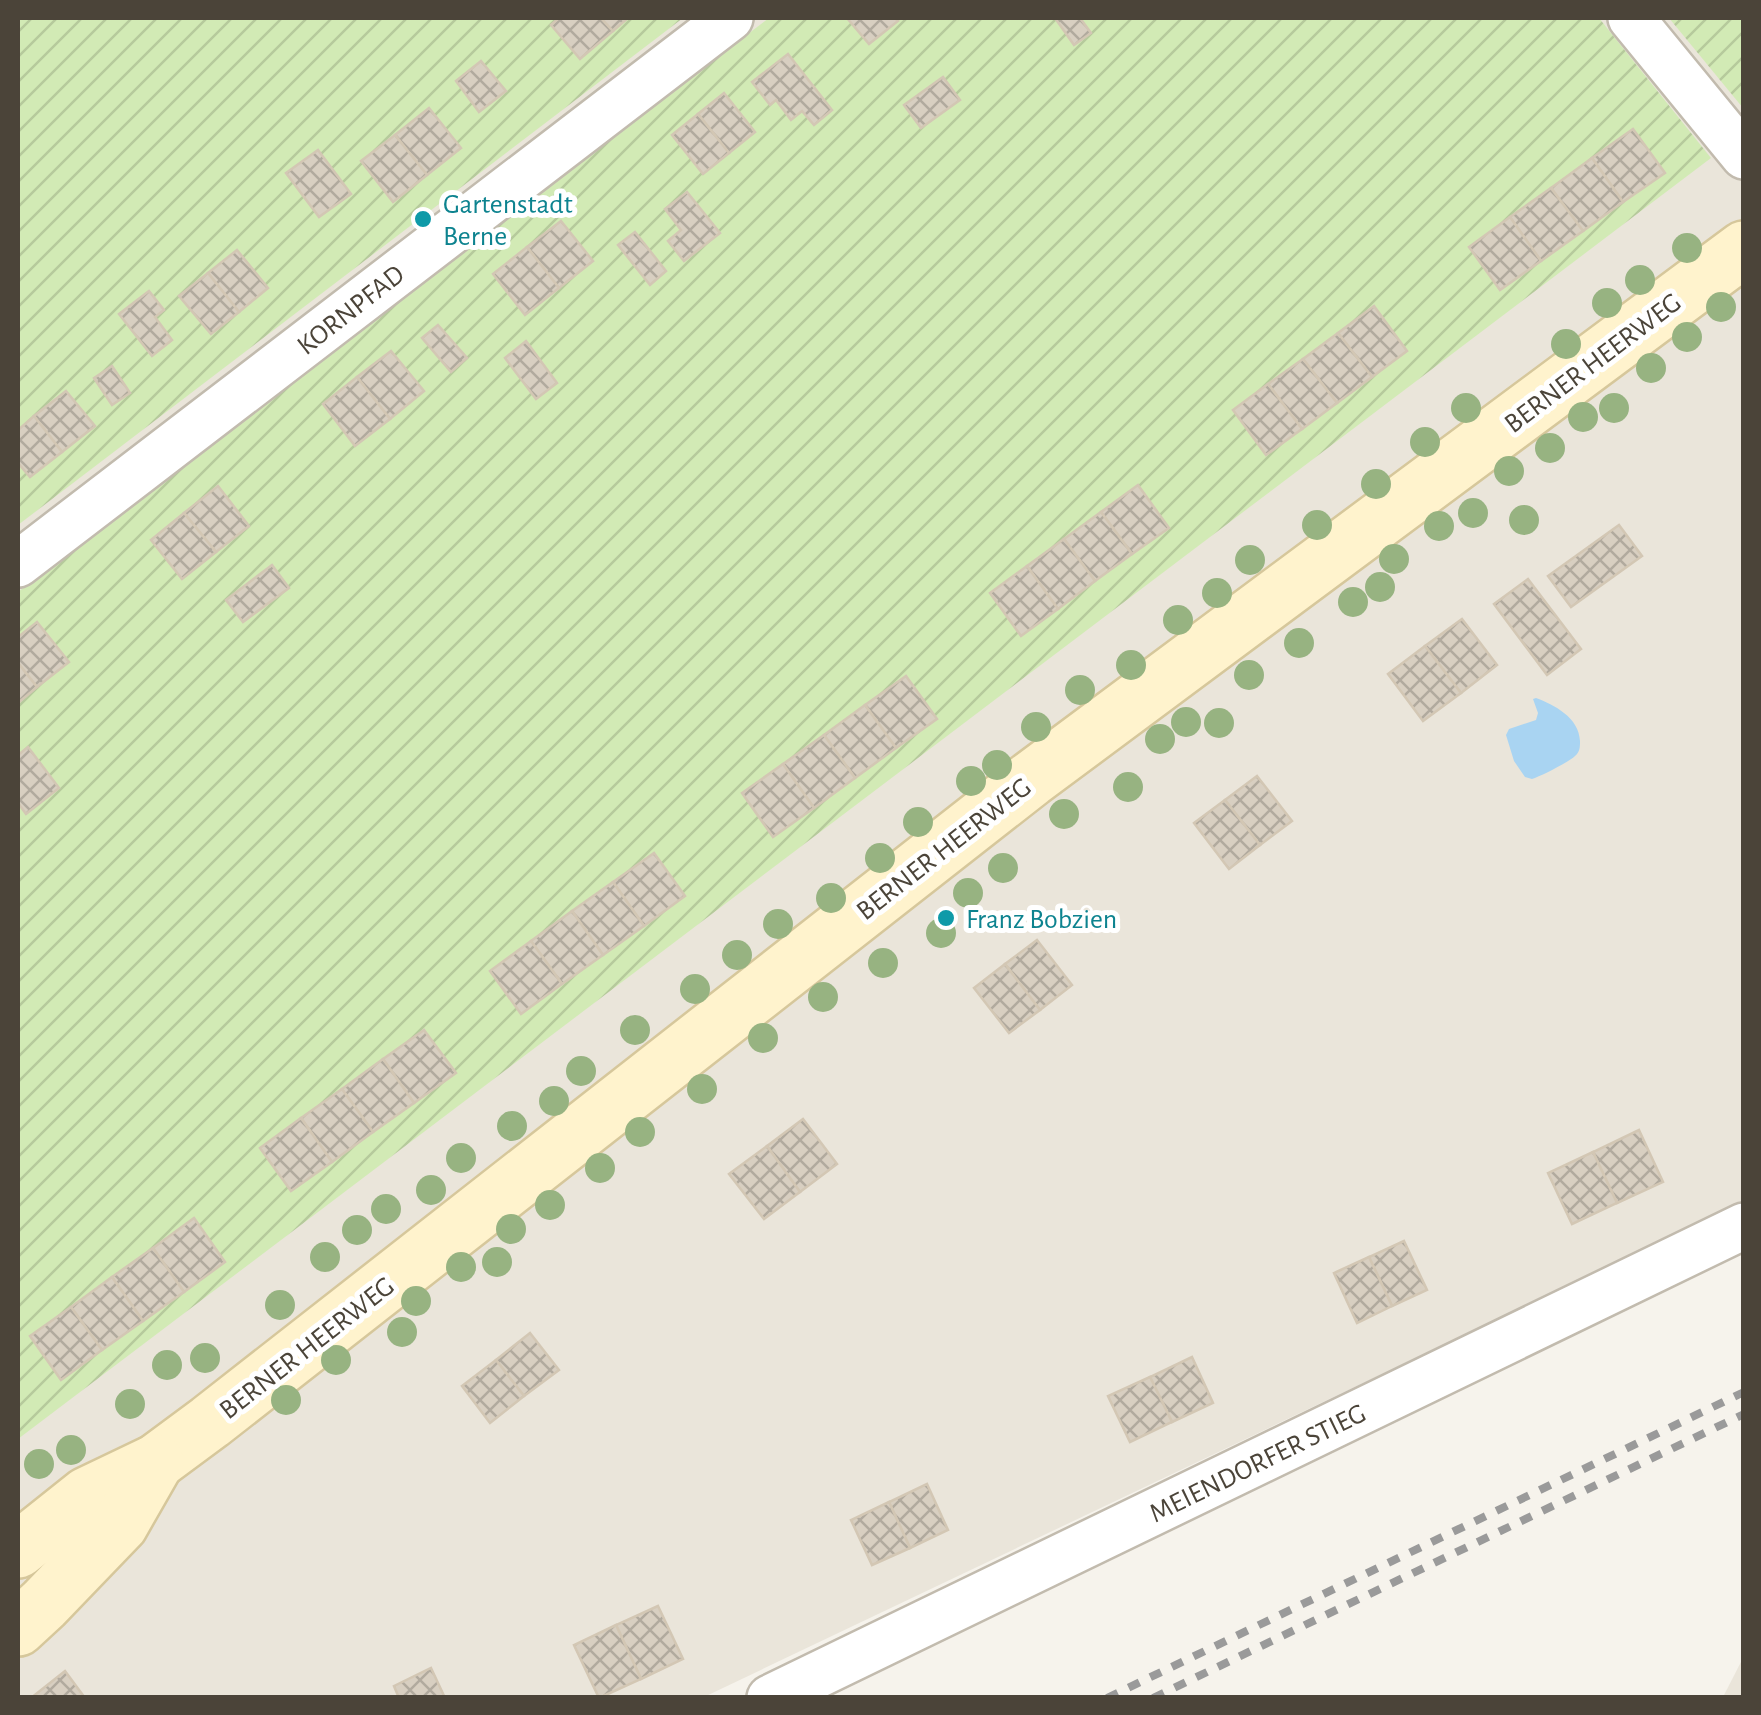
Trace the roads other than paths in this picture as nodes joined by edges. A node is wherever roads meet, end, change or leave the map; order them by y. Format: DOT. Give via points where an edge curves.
graph roads {
  1 [pos="730,18"];
  2 [pos="1631,18"];
  3 [pos="1744,156"];
  4 [pos="1744,250"];
  5 [pos="18,564"];
  6 [pos="1744,1226"];
  7 [pos="156,1462"];
  8 [pos="18,1550"];
  9 [pos="18,1628"];
  10 [pos="770,1698"];
  1 -- 5 [label="street, KORNPFAD"];
  2 -- 3 [label="street"];
  4 -- 7 [label="main road, BERNER HEERWEG" via="1031,779"];
  6 -- 10 [label="street, MEIENDORFER STIEG"];
  7 -- 8 [label="main road, BERNER HEERWEG" via="87,1495"];
  7 -- 9 [label="main road, BERNER HEERWEG" via="120,1525"];
}
